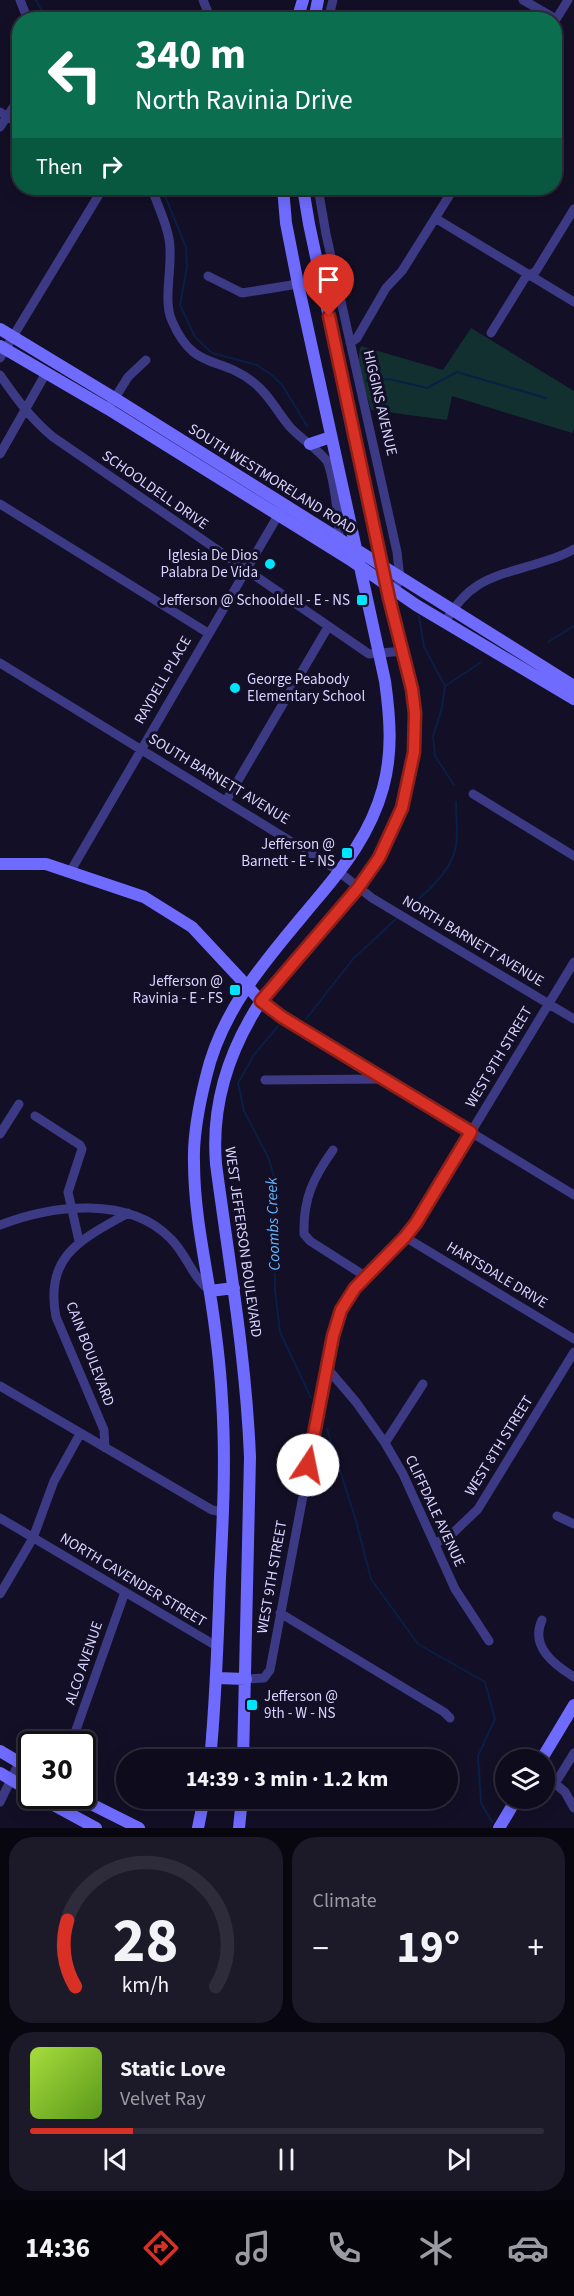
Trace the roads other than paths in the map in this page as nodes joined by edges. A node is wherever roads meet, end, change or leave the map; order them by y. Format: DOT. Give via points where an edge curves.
graph roads {
  1 [pos="524,0"];
  2 [pos="543,12"];
  3 [pos="3,114"];
  4 [pos="0,127"];
  5 [pos="99,195"];
  6 [pos="154,195"];
  7 [pos="284,195"];
  8 [pos="304,195"];
  9 [pos="319,195"];
  10 [pos="450,195"];
  11 [pos="574,209"];
  12 [pos="435,218"];
  13 [pos="530,275"];
  14 [pos="208,276"];
  15 [pos="298,284"];
  16 [pos="574,302"];
  17 [pos="0,329"];
  18 [pos="491,333"];
  19 [pos="13,337"];
  20 [pos="350,343"];
  21 [pos="2,351"];
  22 [pos="146,360"];
  23 [pos="46,373"];
  24 [pos="0,375"];
  25 [pos="111,403"];
  26 [pos="25,410"];
  27 [pos="332,437"];
  28 [pos="310,444"];
  29 [pos="0,454"];
  30 [pos="0,504"];
  31 [pos="281,510"];
  32 [pos="336,512"];
  33 [pos="324,530"];
  34 [pos="339,539"];
  35 [pos="574,549"];
  36 [pos="358,551"];
  37 [pos="361,568"];
  38 [pos="384,569"];
  39 [pos="245,570"];
  40 [pos="394,584"];
  41 [pos="416,605"];
  42 [pos="453,609"];
  43 [pos="445,622"];
  44 [pos="396,624"];
  45 [pos="328,627"];
  46 [pos="208,633"];
  47 [pos="404,651"];
  48 [pos="379,654"];
  49 [pos="0,663"];
  50 [pos="554,680"];
  51 [pos="574,686"];
  52 [pos="574,699"];
  53 [pos="141,749"];
  54 [pos="473,794"];
  55 [pos="226,801"];
  56 [pos="574,856"];
  57 [pos="0,864"];
  58 [pos="70,872"];
  59 [pos="340,872"];
  60 [pos="358,888"];
  61 [pos="574,962"];
  62 [pos="247,985"];
  63 [pos="261,1001"];
  64 [pos="549,1004"];
  65 [pos="574,1019"];
  66 [pos="385,1079"];
  67 [pos="265,1080"];
  68 [pos="18,1104"];
  69 [pos="35,1116"];
  70 [pos="471,1132"];
  71 [pos="0,1134"];
  72 [pos="333,1150"];
  73 [pos="574,1195"];
  74 [pos="71,1209"];
  75 [pos="128,1213"];
  76 [pos="0,1225"];
  77 [pos="405,1237"];
  78 [pos="79,1241"];
  79 [pos="365,1275"];
  80 [pos="234,1288"];
  81 [pos="210,1291"];
  82 [pos="574,1339"];
  83 [pos="574,1352"];
  84 [pos="327,1368"];
  85 [pos="423,1384"];
  86 [pos="0,1386"];
  87 [pos="80,1434"];
  88 [pos="385,1443"];
  89 [pos="105,1448"];
  90 [pos="223,1512"];
  91 [pos="557,1516"];
  92 [pos="0,1518"];
  93 [pos="574,1524"];
  94 [pos="33,1538"];
  95 [pos="435,1544"];
  96 [pos="125,1592"];
  97 [pos="0,1594"];
  98 [pos="280,1613"];
  99 [pos="542,1620"];
  100 [pos="489,1641"];
  101 [pos="218,1647"];
  102 [pos="574,1677"];
  103 [pos="217,1678"];
  104 [pos="246,1679"];
  105 [pos="574,1705"];
  106 [pos="450,1718"];
  107 [pos="76,1731"];
  108 [pos="211,1749"];
  109 [pos="243,1749"];
  110 [pos="548,1749"];
  111 [pos="0,1752"];
  112 [pos="574,1753"];
  113 [pos="18,1761"];
  114 [pos="18,1763"];
  115 [pos="5,1776"];
  116 [pos="556,1782"];
  117 [pos="18,1784"];
  118 [pos="0,1802"];
  119 [pos="96,1808"];
  120 [pos="574,1808"];
  121 [pos="67,1809"];
  122 [pos="202,1809"];
  123 [pos="241,1809"];
  124 [pos="510,1809"];
  125 [pos="105,1813"];
  126 [pos="98,1828"];
  127 [pos="139,1828"];
  128 [pos="198,1828"];
  129 [pos="239,1828"];
  130 [pos="499,1828"];
  1 -- 2 [label="street"];
  3 -- 4 [label="street"];
  5 -- 19 [label="street"];
  6 -- 28 [label="street" via="169,238 170,316 184,343 204,360 255,383 287,424"];
  7 -- 15 [label="main road"];
  8 -- 38 [label="main road, WEST JEFFERSON BOULEVARD"];
  9 -- 20 [label="street, HIGGINS AVENUE"];
  10 -- 12 [label="street"];
  11 -- 13 [label="street"];
  12 -- 13 [label="street"];
  12 -- 20 [label="street"];
  13 -- 16 [label="street"];
  13 -- 18 [label="street"];
  14 -- 15 [label="street" via="242,293"];
  15 -- 27 [label="main road"];
  17 -- 19 [label="main road, SOUTH WESTMORELAND ROAD"];
  19 -- 21 [label="street"];
  19 -- 25 [label="main road, SOUTH WESTMORELAND ROAD"];
  20 -- 40 [label="street, HIGGINS AVENUE" via="389,513"];
  21 -- 23 [label="main road, SOUTH WESTMORELAND ROAD"];
  22 -- 25 [label="street" via="128,377"];
  23 -- 25 [label="main road, SOUTH WESTMORELAND ROAD"];
  23 -- 26 [label="street"];
  24 -- 26 [label="street, SCHOOLDELL DRIVE"];
  25 -- 31 [label="main road, SOUTH WESTMORELAND ROAD"];
  26 -- 29 [label="street"];
  26 -- 39 [label="street, SCHOOLDELL DRIVE" via="53,437"];
  27 -- 28 [label="main road"];
  27 -- 36 [label="main road"];
  28 -- 32 [label="street" via="331,470"];
  30 -- 46 [label="street"];
  31 -- 33 [label="main road, SOUTH WESTMORELAND ROAD"];
  31 -- 37 [label="main road, SOUTH WESTMORELAND ROAD"];
  31 -- 39 [label="street, RAYDELL PLACE"];
  32 -- 33 [label="street"];
  32 -- 34 [label="street"];
  33 -- 34 [label="main road, SOUTH WESTMORELAND ROAD"];
  34 -- 36 [label="main road, SOUTH WESTMORELAND ROAD"];
  35 -- 42 [label="street" via="481,582"];
  36 -- 37 [label="main road"];
  36 -- 38 [label="main road, SOUTH WESTMORELAND ROAD"];
  37 -- 40 [label="main road, SOUTH WESTMORELAND ROAD"];
  37 -- 48 [label="main road"];
  38 -- 40 [label="main road, WEST JEFFERSON BOULEVARD"];
  39 -- 45 [label="street, SCHOOLDELL DRIVE"];
  39 -- 46 [label="street, RAYDELL PLACE"];
  40 -- 41 [label="main road, SOUTH WESTMORELAND ROAD"];
  40 -- 42 [label="main road, SOUTH WESTMORELAND ROAD"];
  40 -- 44 [label="main road, WEST JEFFERSON BOULEVARD"];
  41 -- 43 [label="main road, SOUTH WESTMORELAND ROAD"];
  41 -- 44 [label="main road" via="401,610"];
  42 -- 43 [label="street"];
  42 -- 50 [label="main road, SOUTH WESTMORELAND ROAD"];
  43 -- 50 [label="main road, SOUTH WESTMORELAND ROAD"];
  44 -- 47 [label="main road, WEST JEFFERSON BOULEVARD"];
  45 -- 48 [label="street, SCHOOLDELL DRIVE" via="369,654"];
  45 -- 55 [label="street"];
  46 -- 53 [label="street, RAYDELL PLACE"];
  47 -- 48 [label="street, SCHOOLDELL DRIVE"];
  47 -- 60 [label="main road, WEST JEFFERSON BOULEVARD" via="415,713 412,770 388,841"];
  48 -- 59 [label="main road" via="391,724 388,765 368,828"];
  49 -- 53 [label="street, SOUTH BARNETT AVENUE"];
  50 -- 51 [label="main road"];
  50 -- 52 [label="main road"];
  53 -- 55 [label="street, SOUTH BARNETT AVENUE"];
  53 -- 58 [label="street, RAYDELL PLACE"];
  54 -- 56 [label="street"];
  55 -- 59 [label="street, SOUTH BARNETT AVENUE"];
  57 -- 58 [label="main road" via="46,864"];
  58 -- 62 [label="main road" via="144,897 185,921"];
  59 -- 60 [label="street, SOUTH BARNETT AVENUE"];
  59 -- 62 [label="main road"];
  60 -- 63 [label="main road, WEST JEFFERSON BOULEVARD"];
  60 -- 64 [label="street, NORTH BARNETT AVENUE"];
  61 -- 64 [label="street, WEST 9TH STREET"];
  62 -- 63 [label="main road"];
  62 -- 81 [label="main road" via="219,1038 197,1118 196,1195"];
  63 -- 66 [label="street"];
  63 -- 80 [label="main road, WEST JEFFERSON BOULEVARD" via="235,1046 215,1121 216,1164"];
  64 -- 65 [label="street, NORTH BARNETT AVENUE"];
  64 -- 70 [label="street, WEST 9TH STREET"];
  66 -- 67 [label="street"];
  66 -- 70 [label="street"];
  68 -- 71 [label="street"];
  69 -- 74 [label="street" via="81,1145 68,1192"];
  70 -- 73 [label="street"];
  70 -- 77 [label="street, WEST 9TH STREET"];
  72 -- 79 [label="street" via="310,1187 304,1234"];
  74 -- 75 [label="street"];
  74 -- 76 [label="street"];
  74 -- 78 [label="street"];
  75 -- 78 [label="street"];
  75 -- 81 [label="street" via="162,1229 199,1282"];
  77 -- 79 [label="street, WEST 9TH STREET"];
  77 -- 82 [label="street, HARTSDALE DRIVE"];
  78 -- 89 [label="street, CAIN BOULEVARD" via="63,1258 54,1282 53,1301 56,1317 104,1430"];
  79 -- 84 [label="street, WEST 9TH STREET" via="341,1310"];
  80 -- 81 [label="main road"];
  80 -- 104 [label="main road, WEST JEFFERSON BOULEVARD" via="250,1457"];
  81 -- 90 [label="main road" via="223,1417"];
  83 -- 95 [label="street, WEST 8TH STREET" via="478,1509"];
  84 -- 88 [label="street, CLIFFDALE AVENUE"];
  84 -- 98 [label="street, WEST 9TH STREET"];
  85 -- 88 [label="street"];
  86 -- 87 [label="street"];
  87 -- 89 [label="street"];
  87 -- 94 [label="street" via="54,1481"];
  88 -- 95 [label="street, CLIFFDALE AVENUE"];
  89 -- 90 [label="street" via="212,1510"];
  90 -- 101 [label="main road"];
  91 -- 93 [label="street"];
  92 -- 94 [label="street, NORTH CAVENDER STREET"];
  94 -- 96 [label="street, NORTH CAVENDER STREET"];
  94 -- 97 [label="street"];
  95 -- 100 [label="street, CLIFFDALE AVENUE" via="455,1588"];
  96 -- 101 [label="street, NORTH CAVENDER STREET"];
  96 -- 107 [label="street, ALCO AVENUE"];
  98 -- 104 [label="street, WEST 9TH STREET" via="268,1674 264,1678"];
  98 -- 106 [label="street"];
  99 -- 102 [label="street" via="538,1628 540,1646"];
  101 -- 103 [label="main road"];
  103 -- 104 [label="main road"];
  103 -- 108 [label="main road"];
  104 -- 109 [label="main road, WEST JEFFERSON BOULEVARD"];
  105 -- 110 [label="main road"];
  111 -- 113 [label="main road"];
  112 -- 116 [label="street"];
  114 -- 115 [label="street"];
  115 -- 117 [label="main road"];
  115 -- 118 [label="street"];
  116 -- 120 [label="street"];
  119 -- 125 [label="main road"];
  121 -- 126 [label="main road"];
  122 -- 128 [label="main road"];
  123 -- 129 [label="main road"];
  124 -- 130 [label="main road"];
  125 -- 126 [label="street"];
  125 -- 127 [label="main road"];
}
